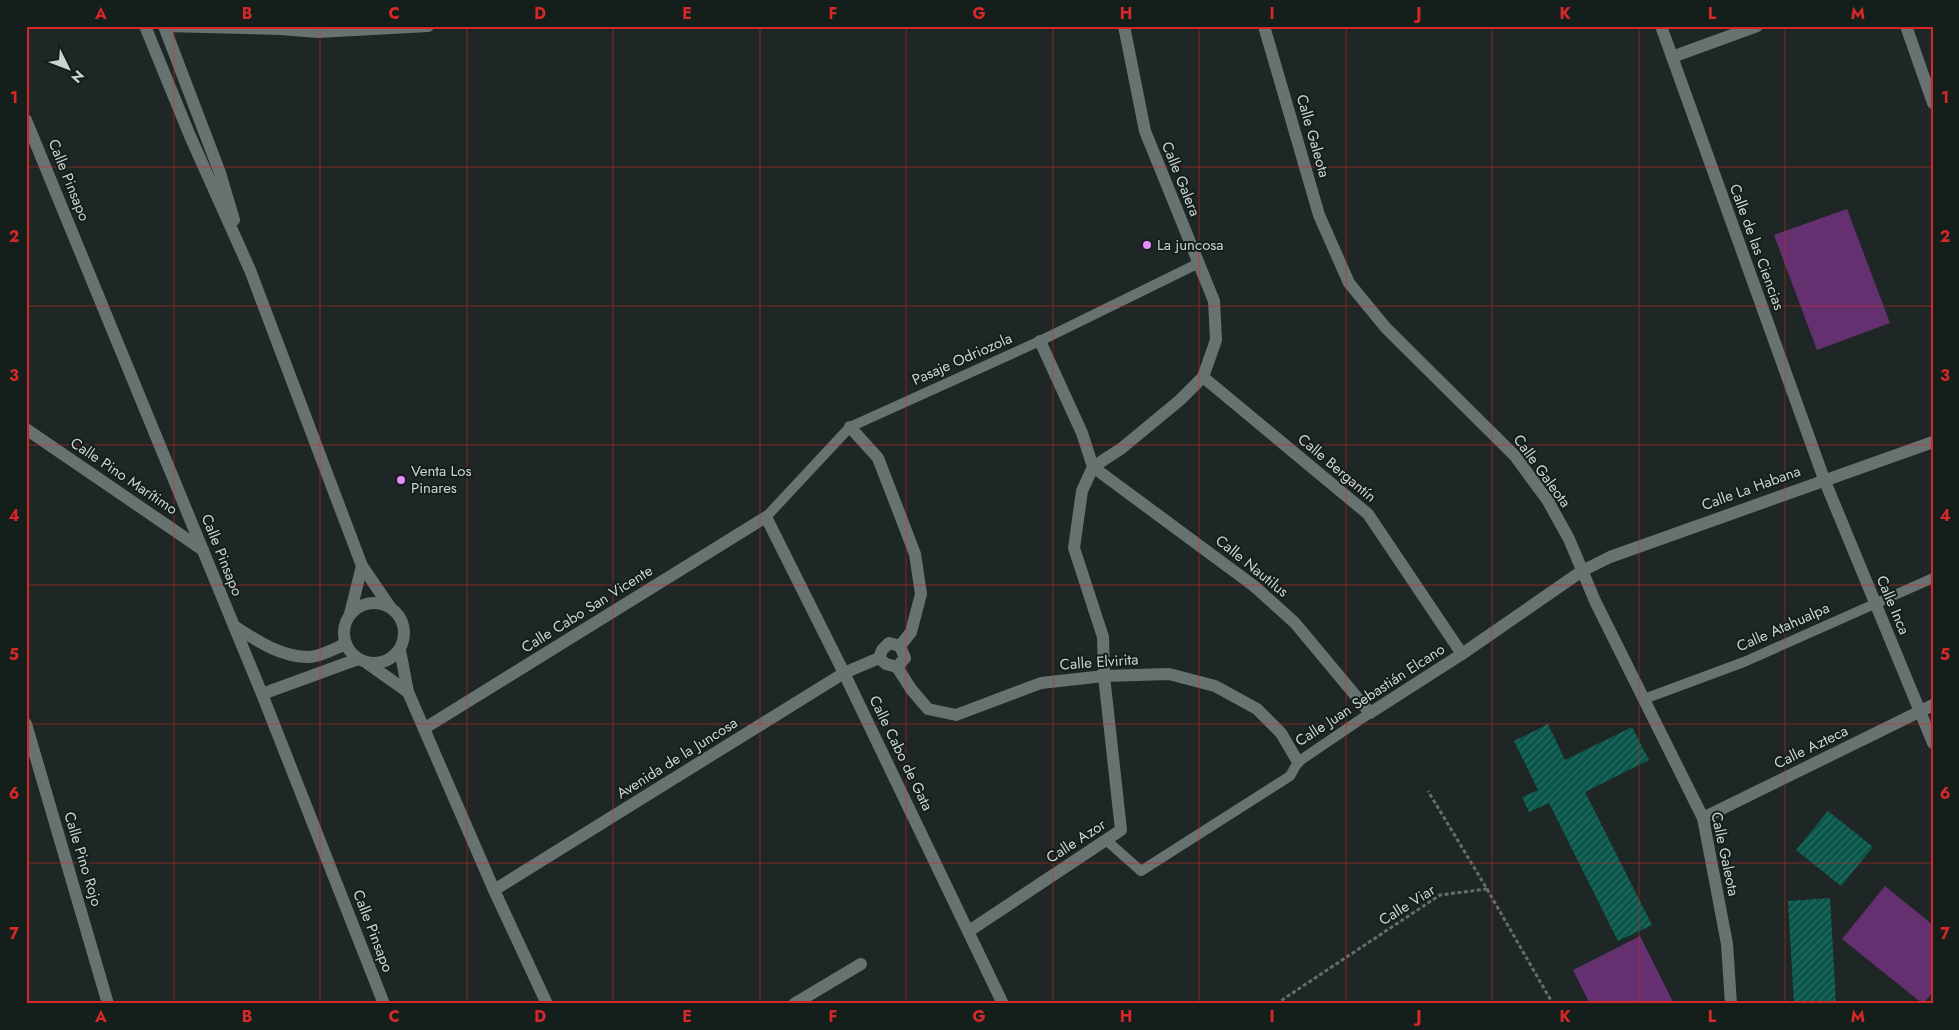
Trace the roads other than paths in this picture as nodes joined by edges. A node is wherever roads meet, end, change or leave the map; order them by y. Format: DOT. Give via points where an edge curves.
graph roads {
  1 [pos="145,26"];
  2 [pos="164,26"];
  3 [pos="428,26"];
  4 [pos="1124,26"];
  5 [pos="1264,26"];
  6 [pos="1661,26"];
  7 [pos="1757,26"];
  8 [pos="1906,26"];
  9 [pos="281,28"];
  10 [pos="1672,57"];
  11 [pos="1933,103"];
  12 [pos="26,120"];
  13 [pos="1197,264"];
  14 [pos="250,270"];
  15 [pos="1040,341"];
  16 [pos="1203,377"];
  17 [pos="850,427"];
  18 [pos="26,429"];
  19 [pos="1933,442"];
  20 [pos="1094,466"];
  21 [pos="1824,479"];
  22 [pos="766,517"];
  23 [pos="203,550"];
  24 [pos="362,566"];
  25 [pos="1582,571"];
  26 [pos="1933,578"];
  27 [pos="1874,604"];
  28 [pos="390,607"];
  29 [pos="350,614"];
  30 [pos="234,626"];
  31 [pos="346,644"];
  32 [pos="900,646"];
  33 [pos="400,650"];
  34 [pos="1462,654"];
  35 [pos="879,658"];
  36 [pos="362,661"];
  37 [pos="897,667"];
  38 [pos="844,674"];
  39 [pos="1104,676"];
  40 [pos="408,692"];
  41 [pos="262,694"];
  42 [pos="1644,700"];
  43 [pos="1933,705"];
  44 [pos="1370,712"];
  45 [pos="1920,712"];
  46 [pos="26,724"];
  47 [pos="425,728"];
  48 [pos="1933,743"];
  49 [pos="1298,762"];
  50 [pos="1703,818"];
  51 [pos="1106,840"];
  52 [pos="494,890"];
  53 [pos="968,931"];
  54 [pos="861,964"];
  55 [pos="108,1004"];
  56 [pos="384,1004"];
  57 [pos="547,1004"];
  58 [pos="794,1004"];
  59 [pos="1003,1004"];
  60 [pos="1731,1004"];
  1 -- 14 [label="street"];
  2 -- 9 [label="street"];
  2 -- 14 [label="street" via="220,173"];
  3 -- 9 [label="street" via="318,32"];
  4 -- 13 [label="street, Calle Galera" via="1145,131"];
  5 -- 25 [label="street, Calle Galeota" via="1319,215 1350,282 1386,328 1515,456 1548,501"];
  6 -- 10 [label="street, Calle de las Ciencias"];
  7 -- 10 [label="street"];
  8 -- 11 [label="street"];
  10 -- 21 [label="street, Calle de las Ciencias"];
  12 -- 23 [label="street, Calle Pinsapo"];
  13 -- 15 [label="street, Pasaje Odriozola"];
  13 -- 16 [label="street, Calle Galera" via="1214,301 1216,340"];
  14 -- 24 [label="street"];
  15 -- 17 [label="street, Pasaje Odriozola"];
  15 -- 20 [label="street"];
  16 -- 20 [label="street, Calle Galera" via="1122,448"];
  16 -- 34 [label="street, Calle Bergantín" via="1368,514"];
  17 -- 22 [label="street, Pasaje Odriozola"];
  17 -- 32 [label="street" via="878,458 915,554 922,594 910,632"];
  18 -- 23 [label="street, Calle Pino Marítimo"];
  19 -- 21 [label="street, Calle La Habana"];
  20 -- 39 [label="street" via="1082,491 1074,548 1103,637"];
  20 -- 44 [label="street, Calle Nautilus" via="1254,586 1295,623"];
  21 -- 25 [label="street, Calle La Habana" via="1610,557"];
  21 -- 27 [label="street, Calle Inca"];
  22 -- 38 [label="street, Calle Cabo de Gata"];
  22 -- 47 [label="street, Calle Cabo San Vicente"];
  23 -- 30 [label="street, Calle Pinsapo"];
  24 -- 28 [label="street"];
  24 -- 29 [label="street"];
  25 -- 34 [label="street, Calle Juan Sebastián Elcano"];
  25 -- 42 [label="street, Calle Galeota"];
  26 -- 27 [label="street, Calle Atahualpa"];
  27 -- 42 [label="street, Calle Atahualpa" via="1744,662"];
  27 -- 45 [label="street, Calle Inca"];
  28 -- 29 [label="street" via="371,603"];
  28 -- 33 [label="street" via="402,621 404,640"];
  29 -- 31 [label="street" via="345,624"];
  30 -- 31 [label="street" via="280,652 310,657"];
  30 -- 41 [label="street, Calle Pinsapo"];
  31 -- 36 [label="street"];
  32 -- 35 [label="street" via="888,643"];
  32 -- 37 [label="street" via="905,658"];
  33 -- 36 [label="street" via="386,661"];
  33 -- 40 [label="street"];
  34 -- 44 [label="street, Calle Juan Sebastián Elcano"];
  35 -- 37 [label="street"];
  35 -- 38 [label="street, Avenida de la Juncosa"];
  36 -- 40 [label="street"];
  36 -- 41 [label="street"];
  37 -- 39 [label="street, Calle Elvirita" via="928,709 956,715 1041,682"];
  38 -- 52 [label="street, Avenida de la Juncosa"];
  38 -- 53 [label="street, Calle Cabo de Gata"];
  39 -- 49 [label="street, Calle Elvirita" via="1168,674 1216,686 1257,709 1281,733"];
  39 -- 51 [label="street, Calle Azor" via="1121,830"];
  40 -- 47 [label="street"];
  41 -- 56 [label="street, Calle Pinsapo"];
  42 -- 50 [label="street, Calle Galeota"];
  43 -- 45 [label="street, Calle Azteca"];
  44 -- 49 [label="street, Calle Juan Sebastián Elcano"];
  45 -- 48 [label="street, Calle Inca"];
  45 -- 50 [label="street, Calle Azteca"];
  46 -- 55 [label="street, Calle Pino Rojo"];
  47 -- 52 [label="street"];
  49 -- 51 [label="street, Calle Juan Sebastián Elcano" via="1290,776 1141,871"];
  50 -- 60 [label="street, Calle Galeota" via="1727,944"];
  51 -- 53 [label="street, Calle Azor"];
  52 -- 57 [label="street"];
  53 -- 59 [label="street, Calle Cabo de Gata"];
  54 -- 58 [label="street"];
}
